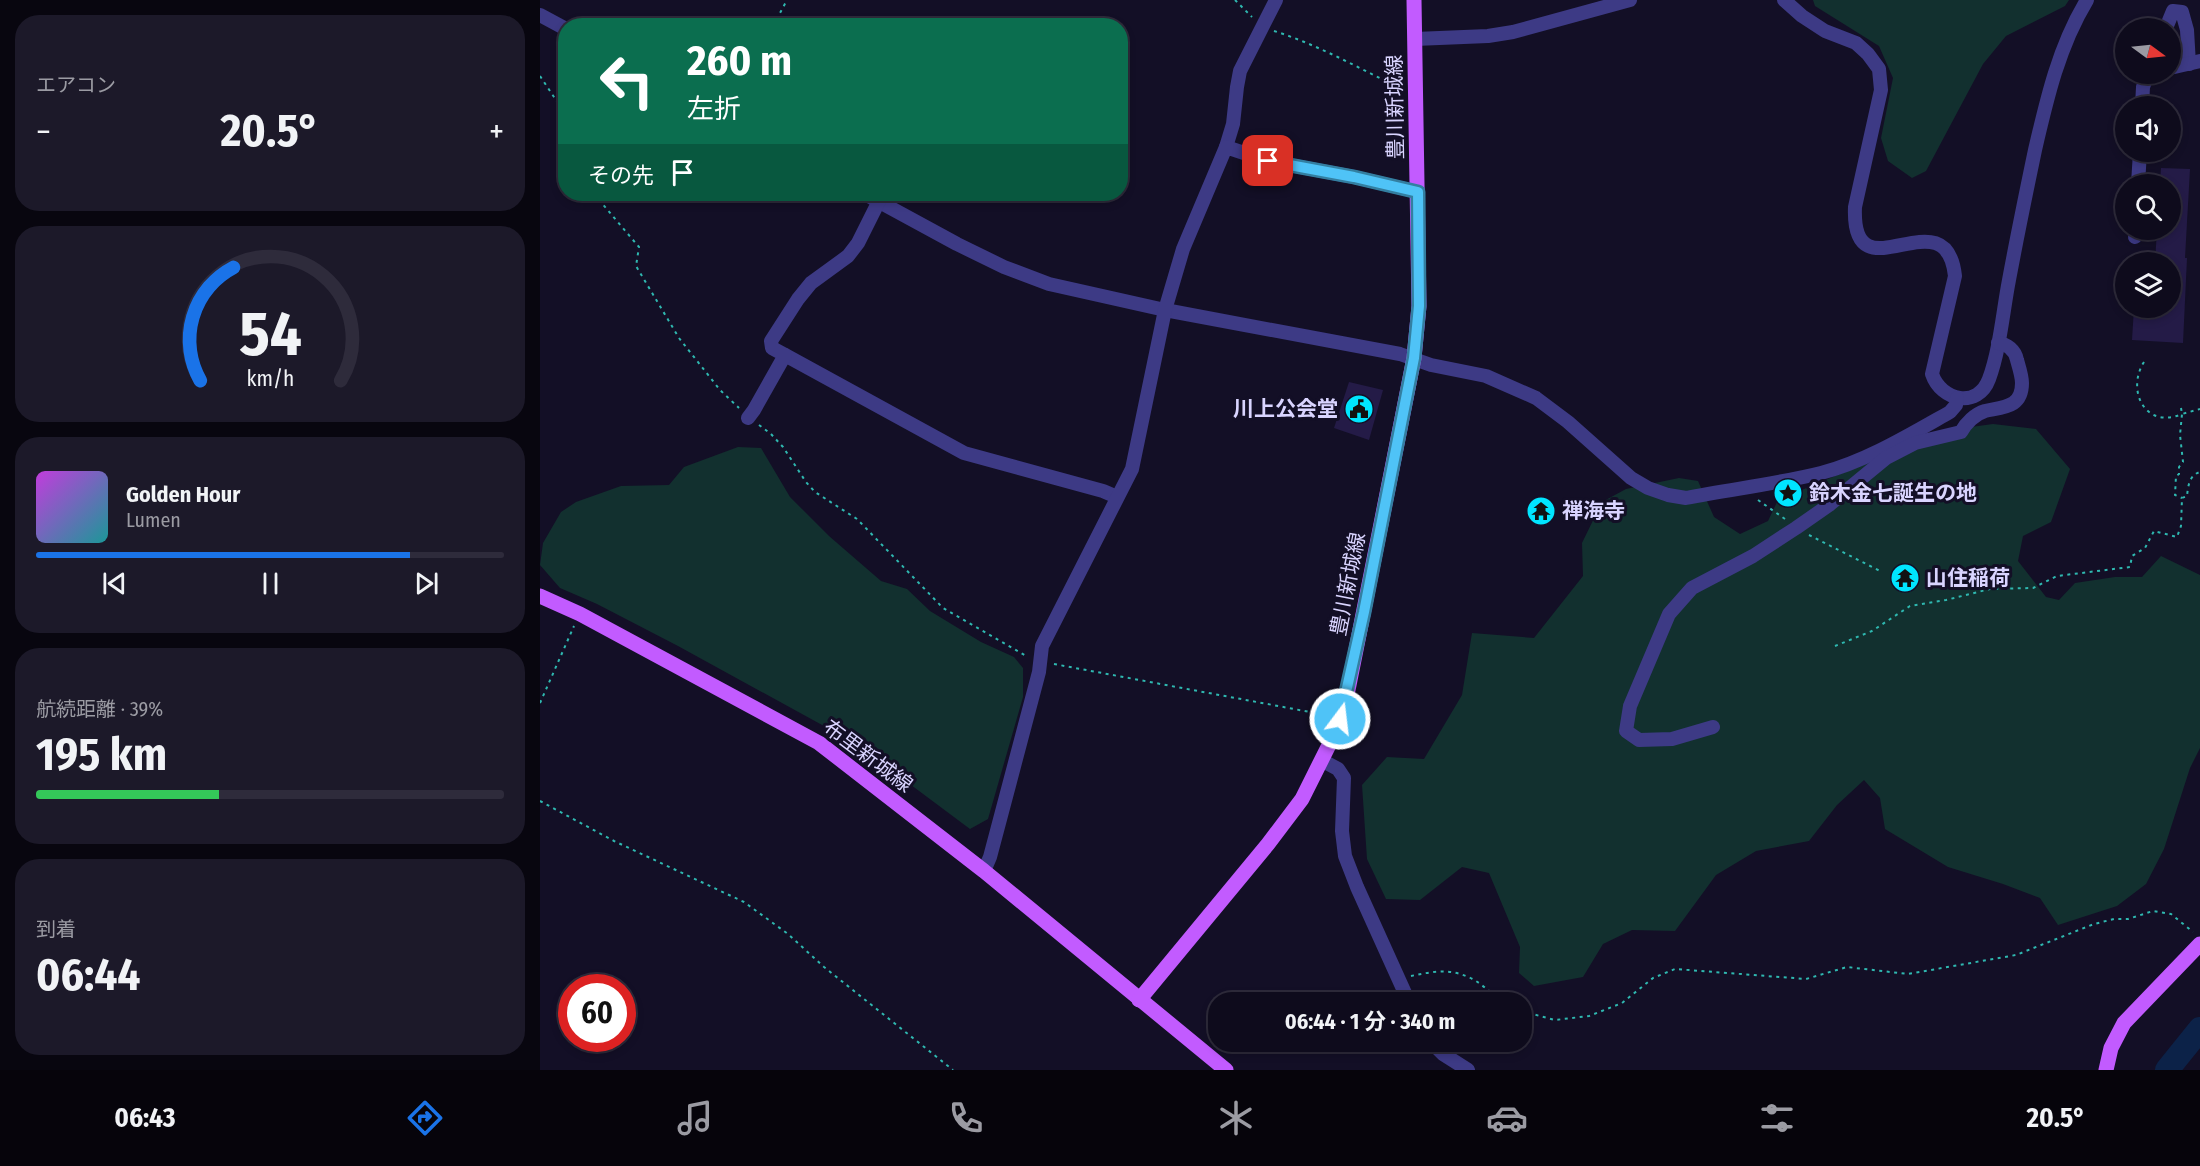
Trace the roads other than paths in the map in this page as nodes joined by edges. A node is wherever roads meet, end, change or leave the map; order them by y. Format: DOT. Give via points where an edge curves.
graph roads {
  1 [pos="1276,0"];
  2 [pos="1414,0"];
  3 [pos="1630,0"];
  4 [pos="1784,0"];
  5 [pos="2087,0"];
  6 [pos="540,15"];
  7 [pos="2170,18"];
  8 [pos="558,25"];
  9 [pos="1415,39"];
  10 [pos="2194,63"];
  11 [pos="1226,147"];
  12 [pos="1418,192"];
  13 [pos="879,201"];
  14 [pos="1165,310"];
  15 [pos="1998,343"];
  16 [pos="785,355"];
  17 [pos="1414,358"];
  18 [pos="1957,398"];
  19 [pos="748,418"];
  20 [pos="1117,497"];
  21 [pos="540,596"];
  22 [pos="1713,728"];
  23 [pos="1323,761"];
  24 [pos="984,872"];
  25 [pos="2200,944"];
  26 [pos="1405,992"];
  27 [pos="1139,1000"];
  28 [pos="1441,1052"];
  29 [pos="1226,1070"];
  30 [pos="1468,1070"];
  31 [pos="2106,1070"];
  1 -- 11 [label="street" via="1240,71"];
  2 -- 9 [label="main road, 豊川新城線"];
  3 -- 9 [label="street" via="1513,32"];
  4 -- 18 [label="street" via="1825,31 1856,43 1880,69 1881,90 1854,224 1864,244 1873,248 1883,250 1927,241 1939,244 1949,253 1955,276 1932,374 1935,385"];
  5 -- 15 [label="street" via="2057,64 2019,222"];
  6 -- 8 [label="street"];
  7 -- 10 [label="street" via="2174,10 2182,12"];
  9 -- 12 [label="main road, 豊川新城線"];
  11 -- 12 [label="street" via="1268,161"];
  11 -- 14 [label="street" via="1183,249"];
  12 -- 17 [label="main road, 豊川新城線" via="1419,306"];
  13 -- 14 [label="street" via="1004,267 1049,284"];
  13 -- 16 [label="street" via="848,256 811,283 771,341 772,348"];
  14 -- 17 [label="street"];
  14 -- 20 [label="street" via="1132,470"];
  15 -- 18 [label="street" via="1989,380 1982,391"];
  15 -- 22 [label="street" via="2006,344 2016,355 2022,383 2015,403 1983,412 1965,424 1961,432 1915,443 1886,458 1796,528 1692,588 1669,614 1630,705 1626,731 1639,741 1672,739"];
  16 -- 19 [label="street"];
  16 -- 20 [label="street" via="964,453"];
  17 -- 18 [label="street" via="1486,376 1536,398 1631,478 1648,488 1686,498 1823,472 1850,463 1950,412"];
  17 -- 23 [label="main road, 豊川新城線" via="1340,719"];
  20 -- 24 [label="street" via="1042,646 1040,672"];
  21 -- 24 [label="main road, 布里新城線" via="819,743"];
  23 -- 26 [label="street" via="1338,769 1344,778 1345,856"];
  23 -- 27 [label="main road, 豊川新城線" via="1302,799 1268,844"];
  24 -- 27 [label="main road, 布里新城線"];
  25 -- 31 [label="main road" via="2124,1023 2111,1048"];
  27 -- 29 [label="main road"];
  28 -- 30 [label="street"];
}
